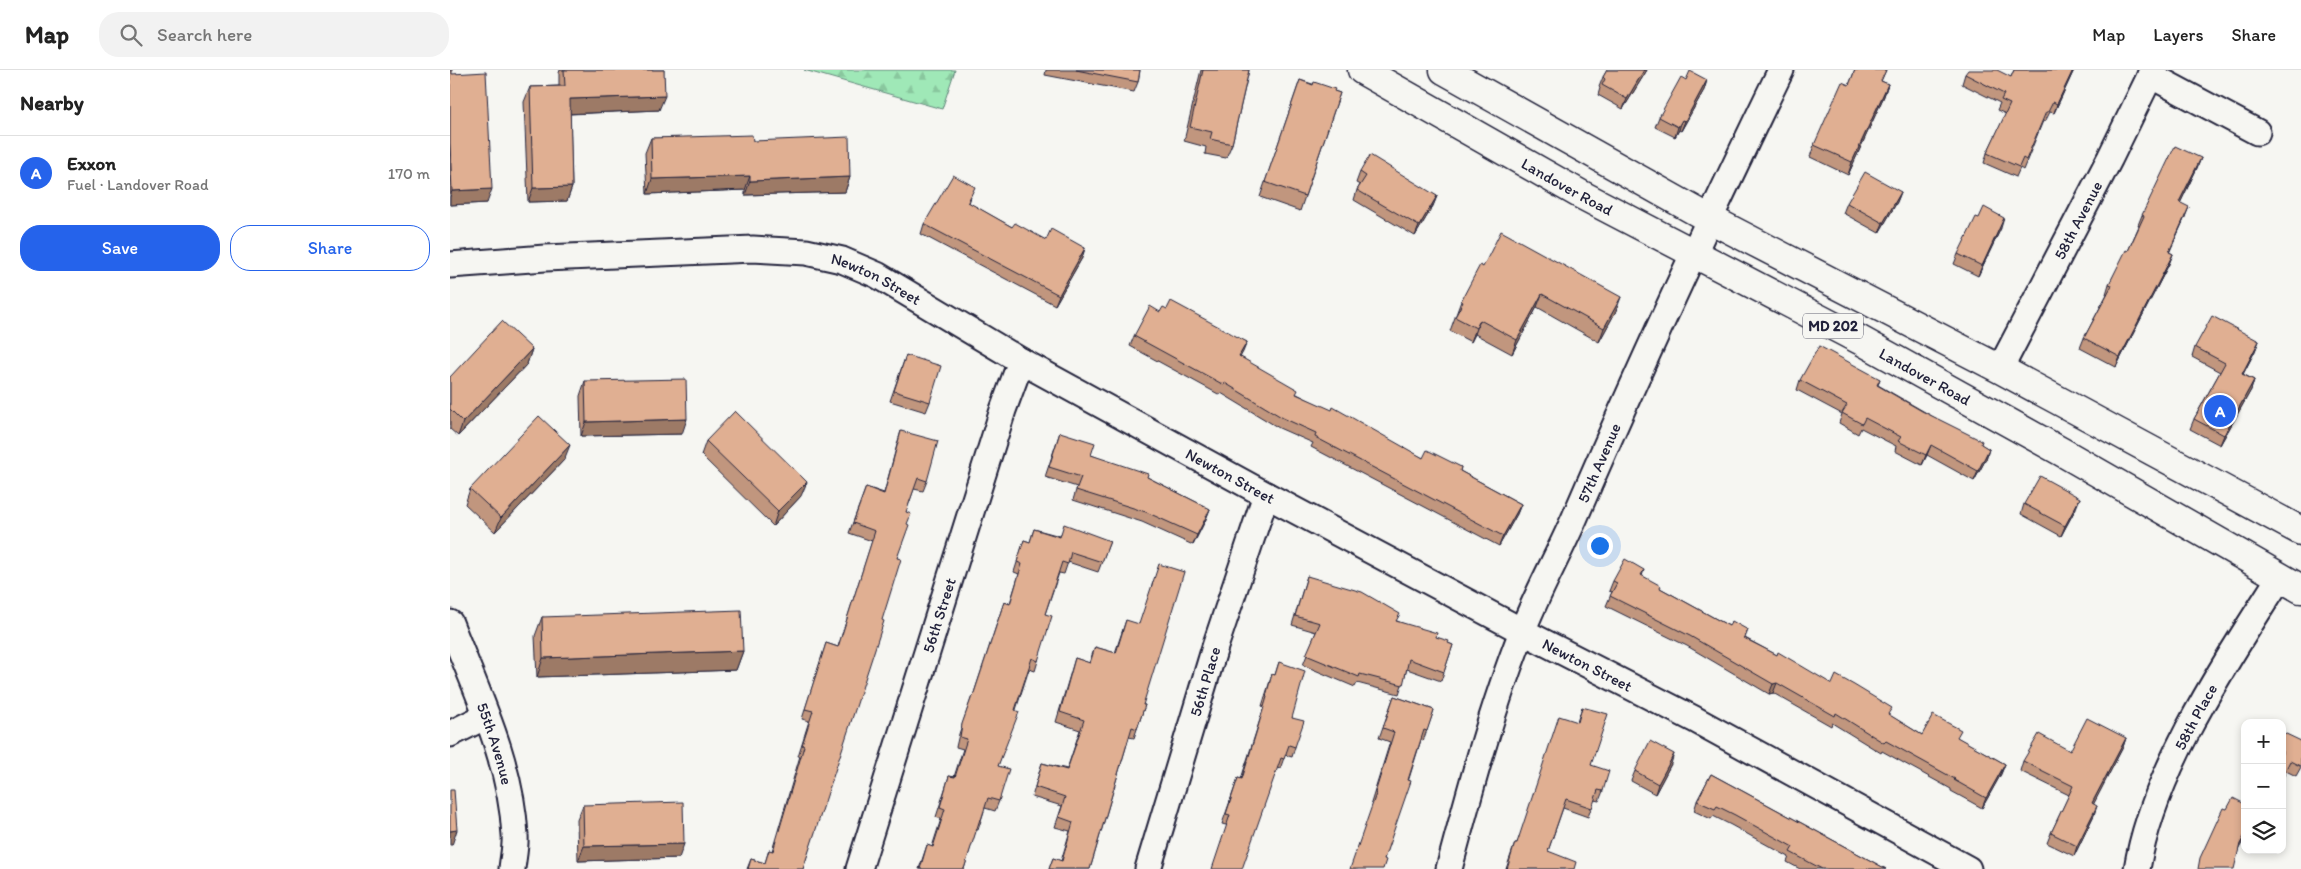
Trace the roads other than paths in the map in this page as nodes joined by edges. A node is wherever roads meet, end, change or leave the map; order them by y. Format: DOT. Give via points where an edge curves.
graph roads {
  1 [pos="1362,70"];
  2 [pos="1444,70"];
  3 [pos="1781,70"];
  4 [pos="2151,73"];
  5 [pos="2257,132"];
  6 [pos="1708,218"];
  7 [pos="1692,254"];
  8 [pos="450,265"];
  9 [pos="1021,361"];
  10 [pos="2000,369"];
  11 [pos="1266,496"];
  12 [pos="2301,531"];
  13 [pos="2290,583"];
  14 [pos="450,623"];
  15 [pos="1522,631"];
  16 [pos="486,716"];
  17 [pos="450,734"];
  18 [pos="512,869"];
  19 [pos="858,869"];
  20 [pos="1148,869"];
  21 [pos="1449,869"];
  22 [pos="1968,869"];
  23 [pos="2137,869"];
  1 -- 7 [label="main road, Landover Road / MD 202"];
  2 -- 6 [label="main road, MD 202"];
  3 -- 6 [label="street, 57th Avenue"];
  4 -- 5 [label="street"];
  4 -- 10 [label="street, 58th Avenue"];
  6 -- 7 [label="street, 57th Avenue"];
  6 -- 10 [label="main road, MD 202"];
  7 -- 13 [label="main road, Landover Road / MD 202" via="1868,344"];
  7 -- 15 [label="street, 57th Avenue"];
  8 -- 9 [label="street, Newton Street" via="753,249 806,252 842,260 877,275"];
  9 -- 11 [label="street, Newton Street"];
  9 -- 19 [label="street, 56th Street"];
  10 -- 12 [label="main road, MD 202"];
  11 -- 15 [label="street, Newton Street"];
  11 -- 20 [label="street, 56th Place" via="1215,647"];
  13 -- 23 [label="street, 58th Place" via="2230,657 2180,746 2152,810"];
  14 -- 16 [label="street, 55th Avenue"];
  15 -- 21 [label="street, 57th Avenue"];
  15 -- 22 [label="street, Newton Street" via="1694,719"];
  16 -- 17 [label="street"];
  16 -- 18 [label="street, 55th Avenue" via="512,797 516,837"];
}
